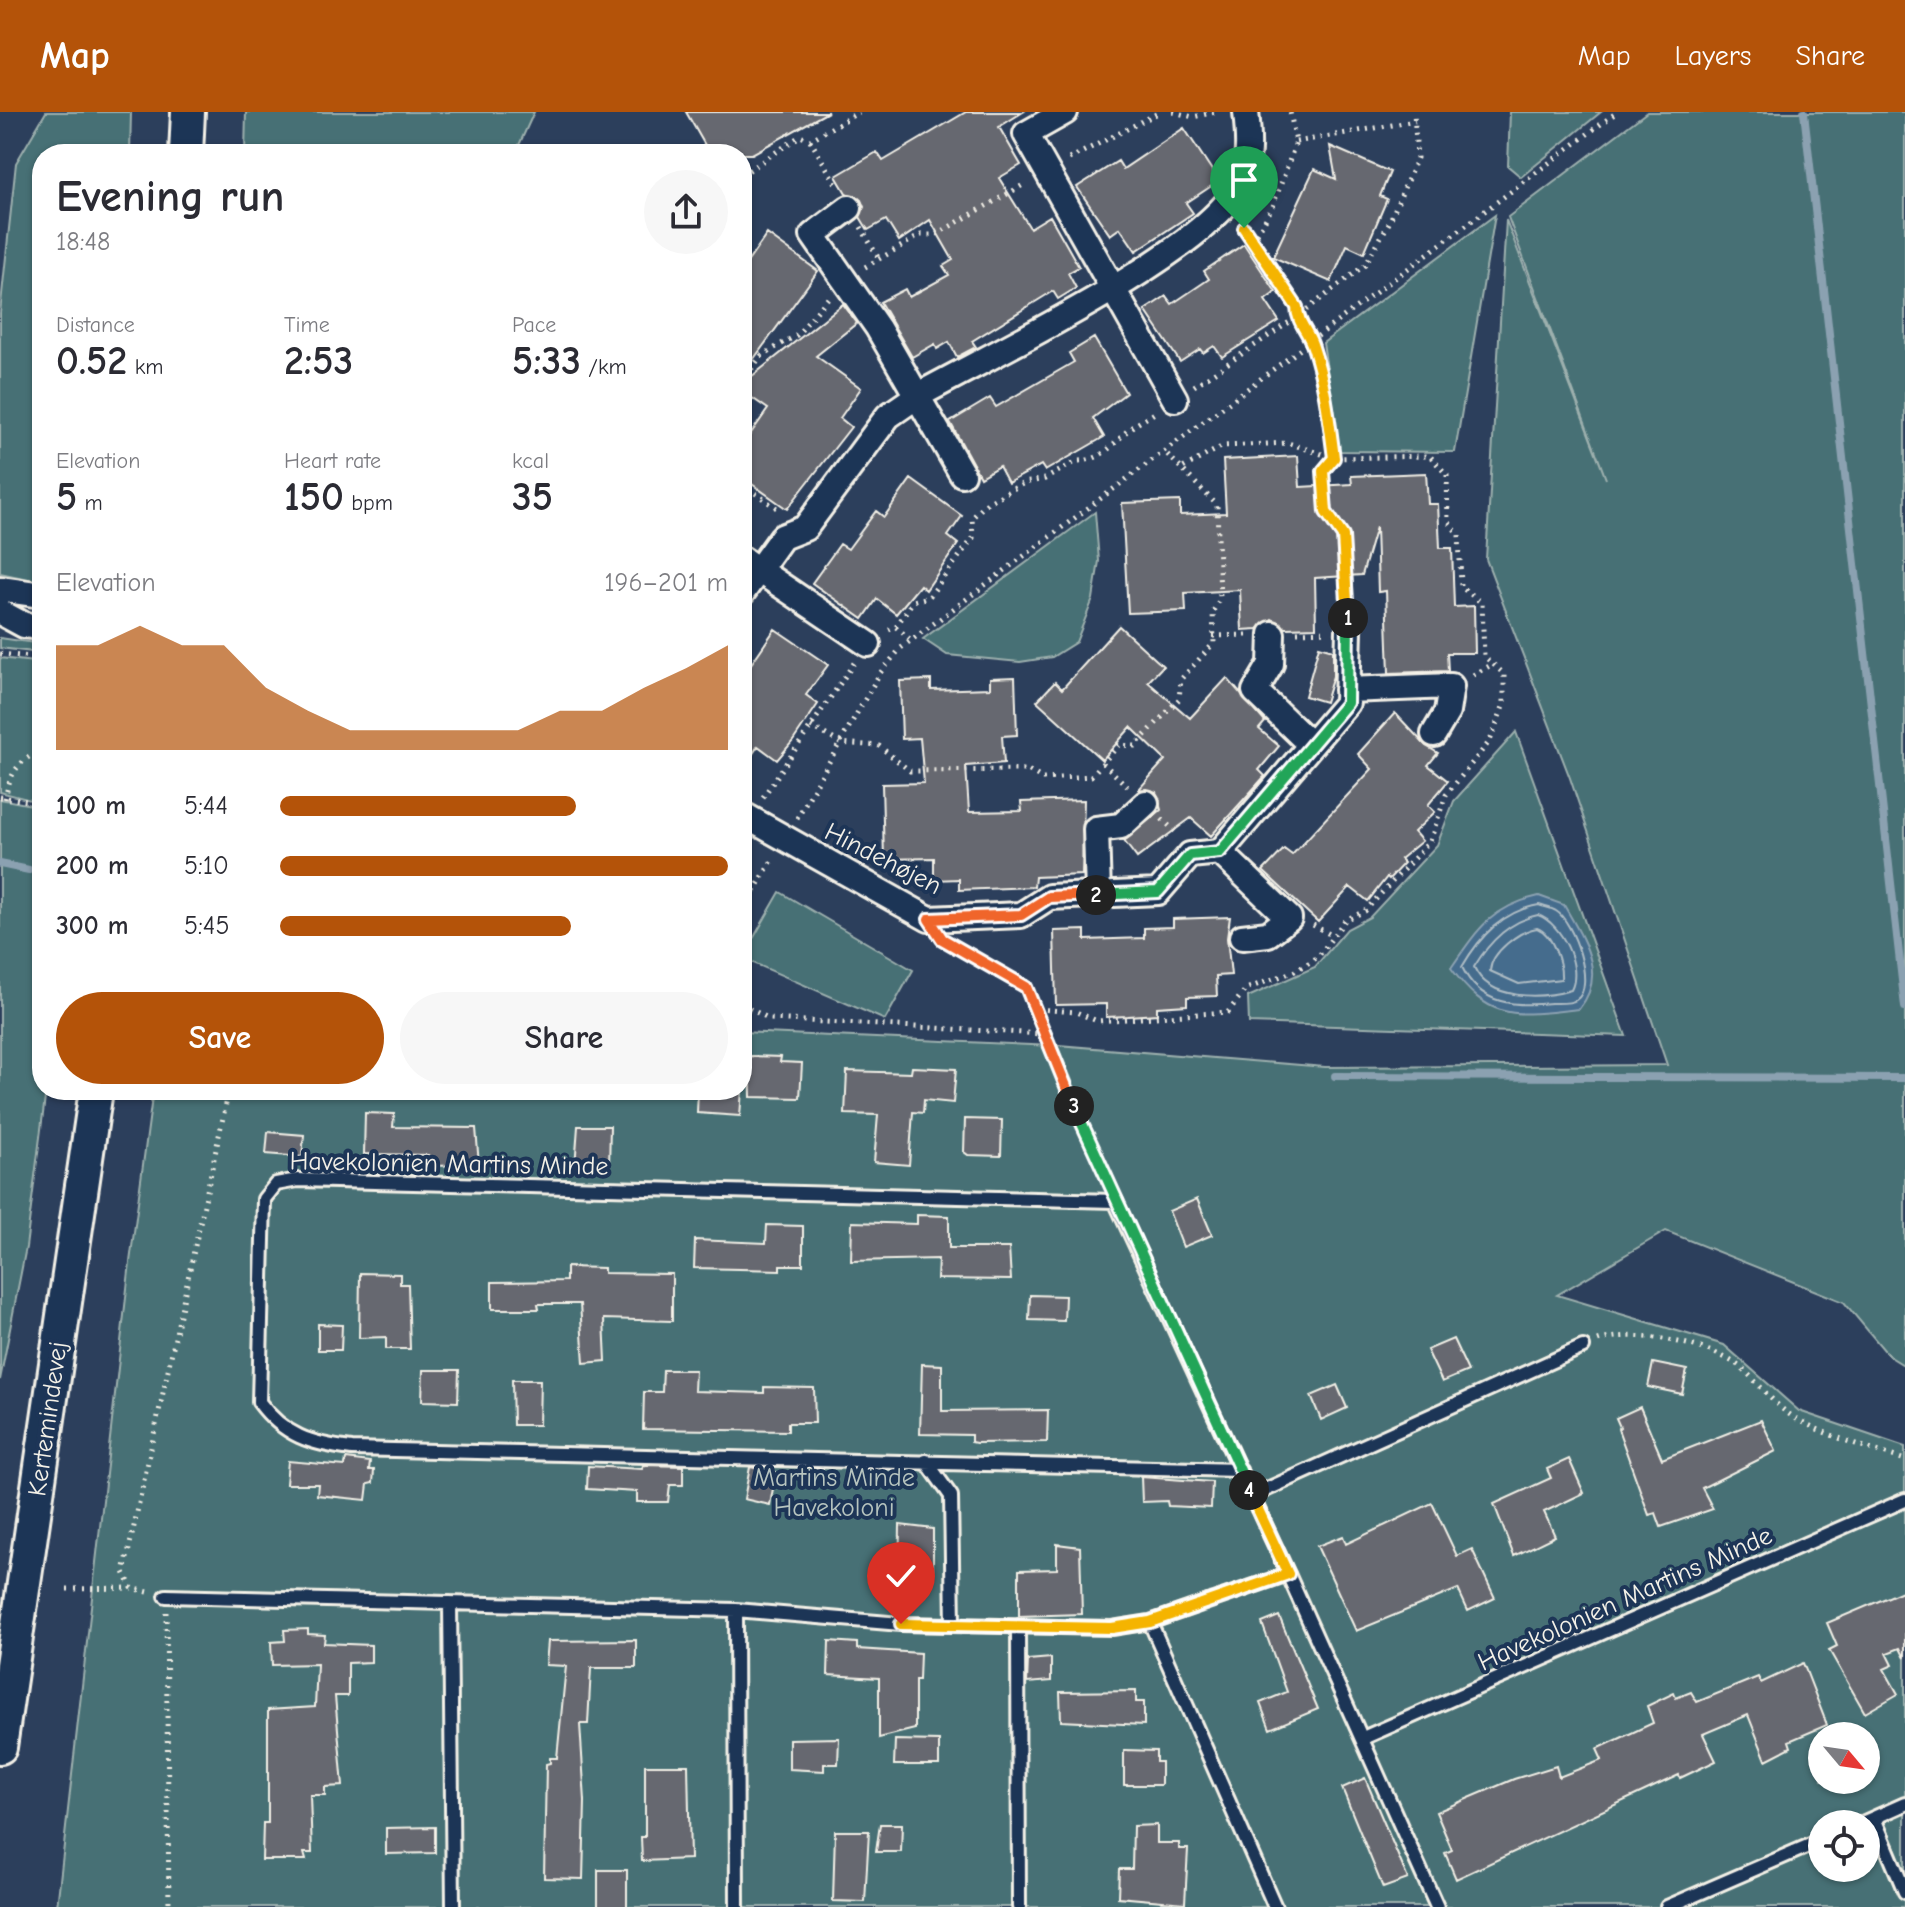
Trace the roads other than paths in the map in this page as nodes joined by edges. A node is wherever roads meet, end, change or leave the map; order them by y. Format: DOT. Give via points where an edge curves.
graph roads {
  1 [pos="188,112"];
  2 [pos="1065,112"];
  3 [pos="1246,112"];
  4 [pos="186,144"];
  5 [pos="849,208"];
  6 [pos="1113,287"];
  7 [pos="917,396"];
  8 [pos="1175,399"];
  9 [pos="962,474"];
  10 [pos="752,562"];
  11 [pos="752,565"];
  12 [pos="0,589"];
  13 [pos="32,594"];
  14 [pos="0,612"];
  15 [pos="32,626"];
  16 [pos="1349,630"];
  17 [pos="1272,634"];
  18 [pos="868,644"];
  19 [pos="1347,690"];
  20 [pos="1434,734"];
  21 [pos="1311,745"];
  22 [pos="1146,803"];
  23 [pos="752,809"];
  24 [pos="1220,852"];
  25 [pos="1098,895"];
  26 [pos="1242,937"];
  27 [pos="95,1100"];
  28 [pos="1583,1347"];
  29 [pos="926,1461"];
  30 [pos="1240,1470"];
  31 [pos="1252,1496"];
  32 [pos="1905,1500"];
  33 [pos="1288,1574"];
  34 [pos="166,1596"];
  35 [pos="450,1603"];
  36 [pos="736,1610"];
  37 [pos="1150,1622"];
  38 [pos="953,1625"];
  39 [pos="1018,1626"];
  40 [pos="1363,1738"];
  41 [pos="0,1747"];
  42 [pos="1905,1804"];
  43 [pos="1880,1815"];
  44 [pos="1880,1832"];
  45 [pos="1808,1846"];
  46 [pos="1905,1892"];
  47 [pos="453,1907"];
  48 [pos="737,1907"];
  49 [pos="1019,1907"];
  50 [pos="1275,1907"];
  51 [pos="1437,1907"];
  52 [pos="1667,1907"];
  1 -- 4 [label="main road"];
  2 -- 6 [label="street" via="1026,134"];
  3 -- 6 [label="street" via="1250,144 1245,172 1224,208 1178,247"];
  5 -- 7 [label="street" via="813,235"];
  6 -- 7 [label="street"];
  6 -- 8 [label="street"];
  7 -- 9 [label="street"];
  7 -- 10 [label="street" via="888,416 805,528 782,537"];
  11 -- 18 [label="street"];
  12 -- 13 [label="street"];
  14 -- 15 [label="street"];
  16 -- 19 [label="street"];
  17 -- 21 [label="street" via="1271,664 1255,691"];
  19 -- 20 [label="street" via="1451,686 1447,712"];
  19 -- 21 [label="street" via="1347,703"];
  21 -- 24 [label="street"];
  22 -- 25 [label="street" via="1121,826 1096,829"];
  23 -- 25 [label="street, Hindehøjen" via="785,839 929,919 1021,915 1049,897"];
  24 -- 25 [label="street, Hindehøjen" via="1190,855 1158,892"];
  24 -- 26 [label="street" via="1289,918 1268,934"];
  27 -- 41 [label="main road, Kertemindevej"];
  28 -- 31 [label="lane"];
  29 -- 30 [label="lane, Havekolonien Martins Minde"];
  29 -- 30 [label="lane, Havekolonien Martins Minde" via="315,1444 274,1423 259,1402 264,1199 276,1184 298,1180 1115,1201"];
  29 -- 38 [label="lane" via="951,1496"];
  30 -- 31 [label="lane"];
  31 -- 33 [label="lane"];
  32 -- 40 [label="lane, Havekolonien Martins Minde"];
  33 -- 37 [label="lane"];
  33 -- 40 [label="lane"];
  34 -- 35 [label="lane"];
  35 -- 36 [label="lane"];
  35 -- 47 [label="lane"];
  36 -- 38 [label="lane"];
  36 -- 48 [label="lane"];
  37 -- 39 [label="lane" via="1112,1628"];
  37 -- 50 [label="lane"];
  38 -- 39 [label="lane"];
  39 -- 49 [label="lane"];
  40 -- 51 [label="lane"];
  42 -- 43 [label="lane"];
  44 -- 46 [label="lane"];
  45 -- 52 [label="lane"];
}
